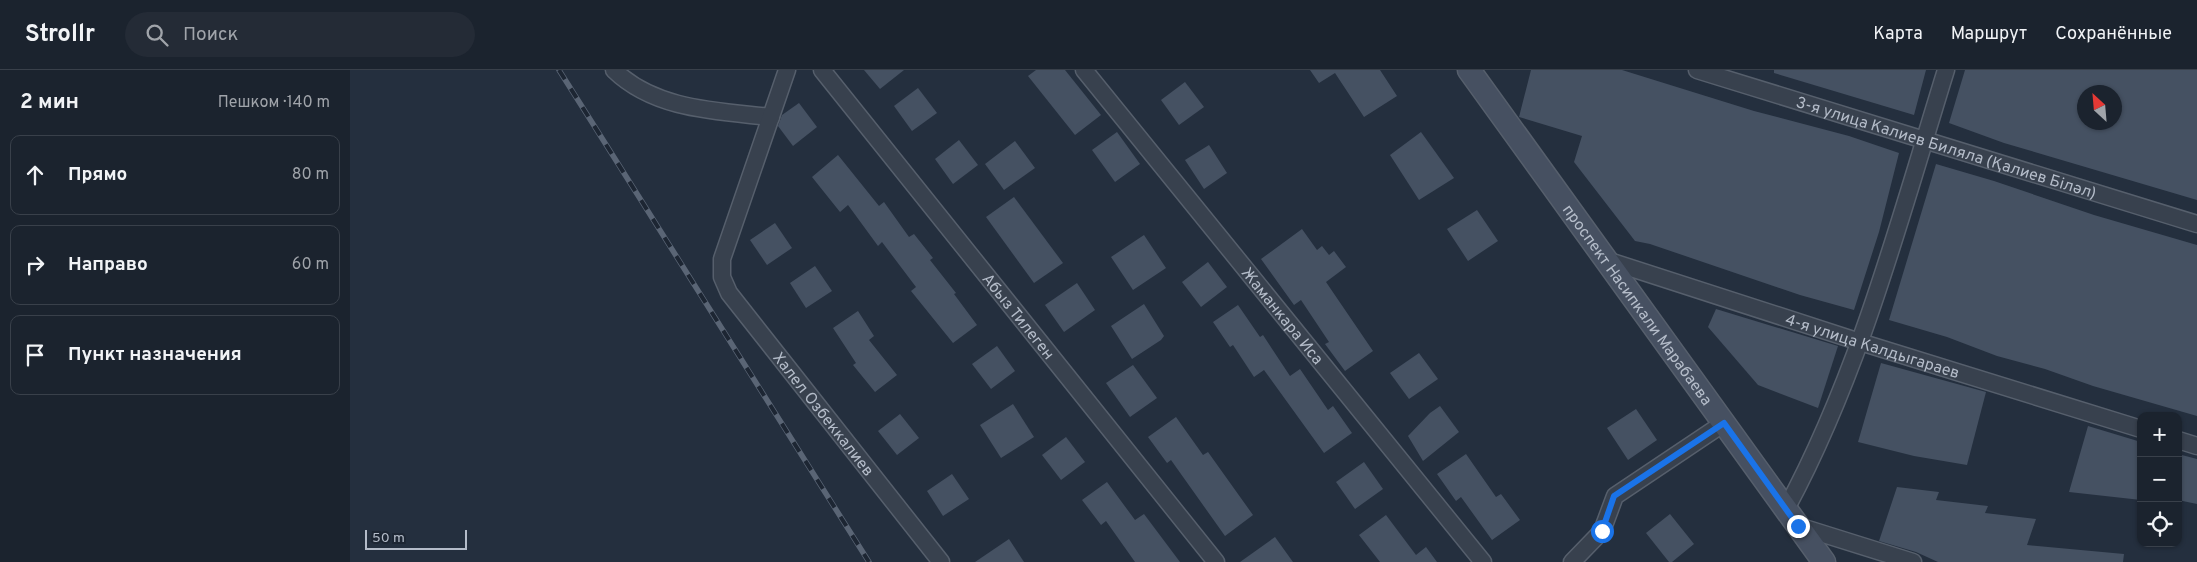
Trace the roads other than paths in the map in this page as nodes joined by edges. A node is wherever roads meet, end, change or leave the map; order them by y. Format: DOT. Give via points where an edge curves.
graph roads {
  1 [pos="614,70"];
  2 [pos="787,70"];
  3 [pos="822,70"];
  4 [pos="1084,70"];
  5 [pos="1469,70"];
  6 [pos="1696,70"];
  7 [pos="1946,70"];
  8 [pos="771,117"];
  9 [pos="1924,140"];
  10 [pos="2197,224"];
  11 [pos="1606,260"];
  12 [pos="1860,342"];
  13 [pos="1724,423"];
  14 [pos="2137,428"];
  15 [pos="2182,441"];
  16 [pos="2197,446"];
  17 [pos="1792,517"];
  18 [pos="941,562"];
  19 [pos="1216,562"];
  20 [pos="1483,562"];
  21 [pos="1572,562"];
  22 [pos="1824,562"];
  23 [pos="1913,562"];
  1 -- 8 [label="street" via="641,90 691,108"];
  2 -- 8 [label="street"];
  3 -- 19 [label="street, Абыз Тилеген"];
  4 -- 20 [label="street, Жаманкара Иса"];
  5 -- 11 [label="main road, проспект Насипкали Марабаева"];
  6 -- 9 [label="street, 3-я улица Калиев Биляла (Қалиев Біләл)"];
  7 -- 9 [label="street"];
  8 -- 18 [label="street, Халел Озбеккалиев" via="722,259 722,277 729,293"];
  9 -- 10 [label="street, 3-я улица Калиев Биляла (Қалиев Біләл)"];
  9 -- 12 [label="street"];
  11 -- 12 [label="street, 4-я улица Калдыгараев"];
  11 -- 13 [label="main road, проспект Насипкали Марабаева"];
  12 -- 14 [label="street, 4-я улица Калдыгараев"];
  12 -- 17 [label="street" via="1807,470"];
  13 -- 17 [label="main road, проспект Насипкали Марабаева"];
  13 -- 21 [label="street" via="1614,496 1602,531"];
  15 -- 16 [label="street"];
  17 -- 22 [label="main road, проспект Насипкали Марабаева"];
  17 -- 23 [label="street"];
}
